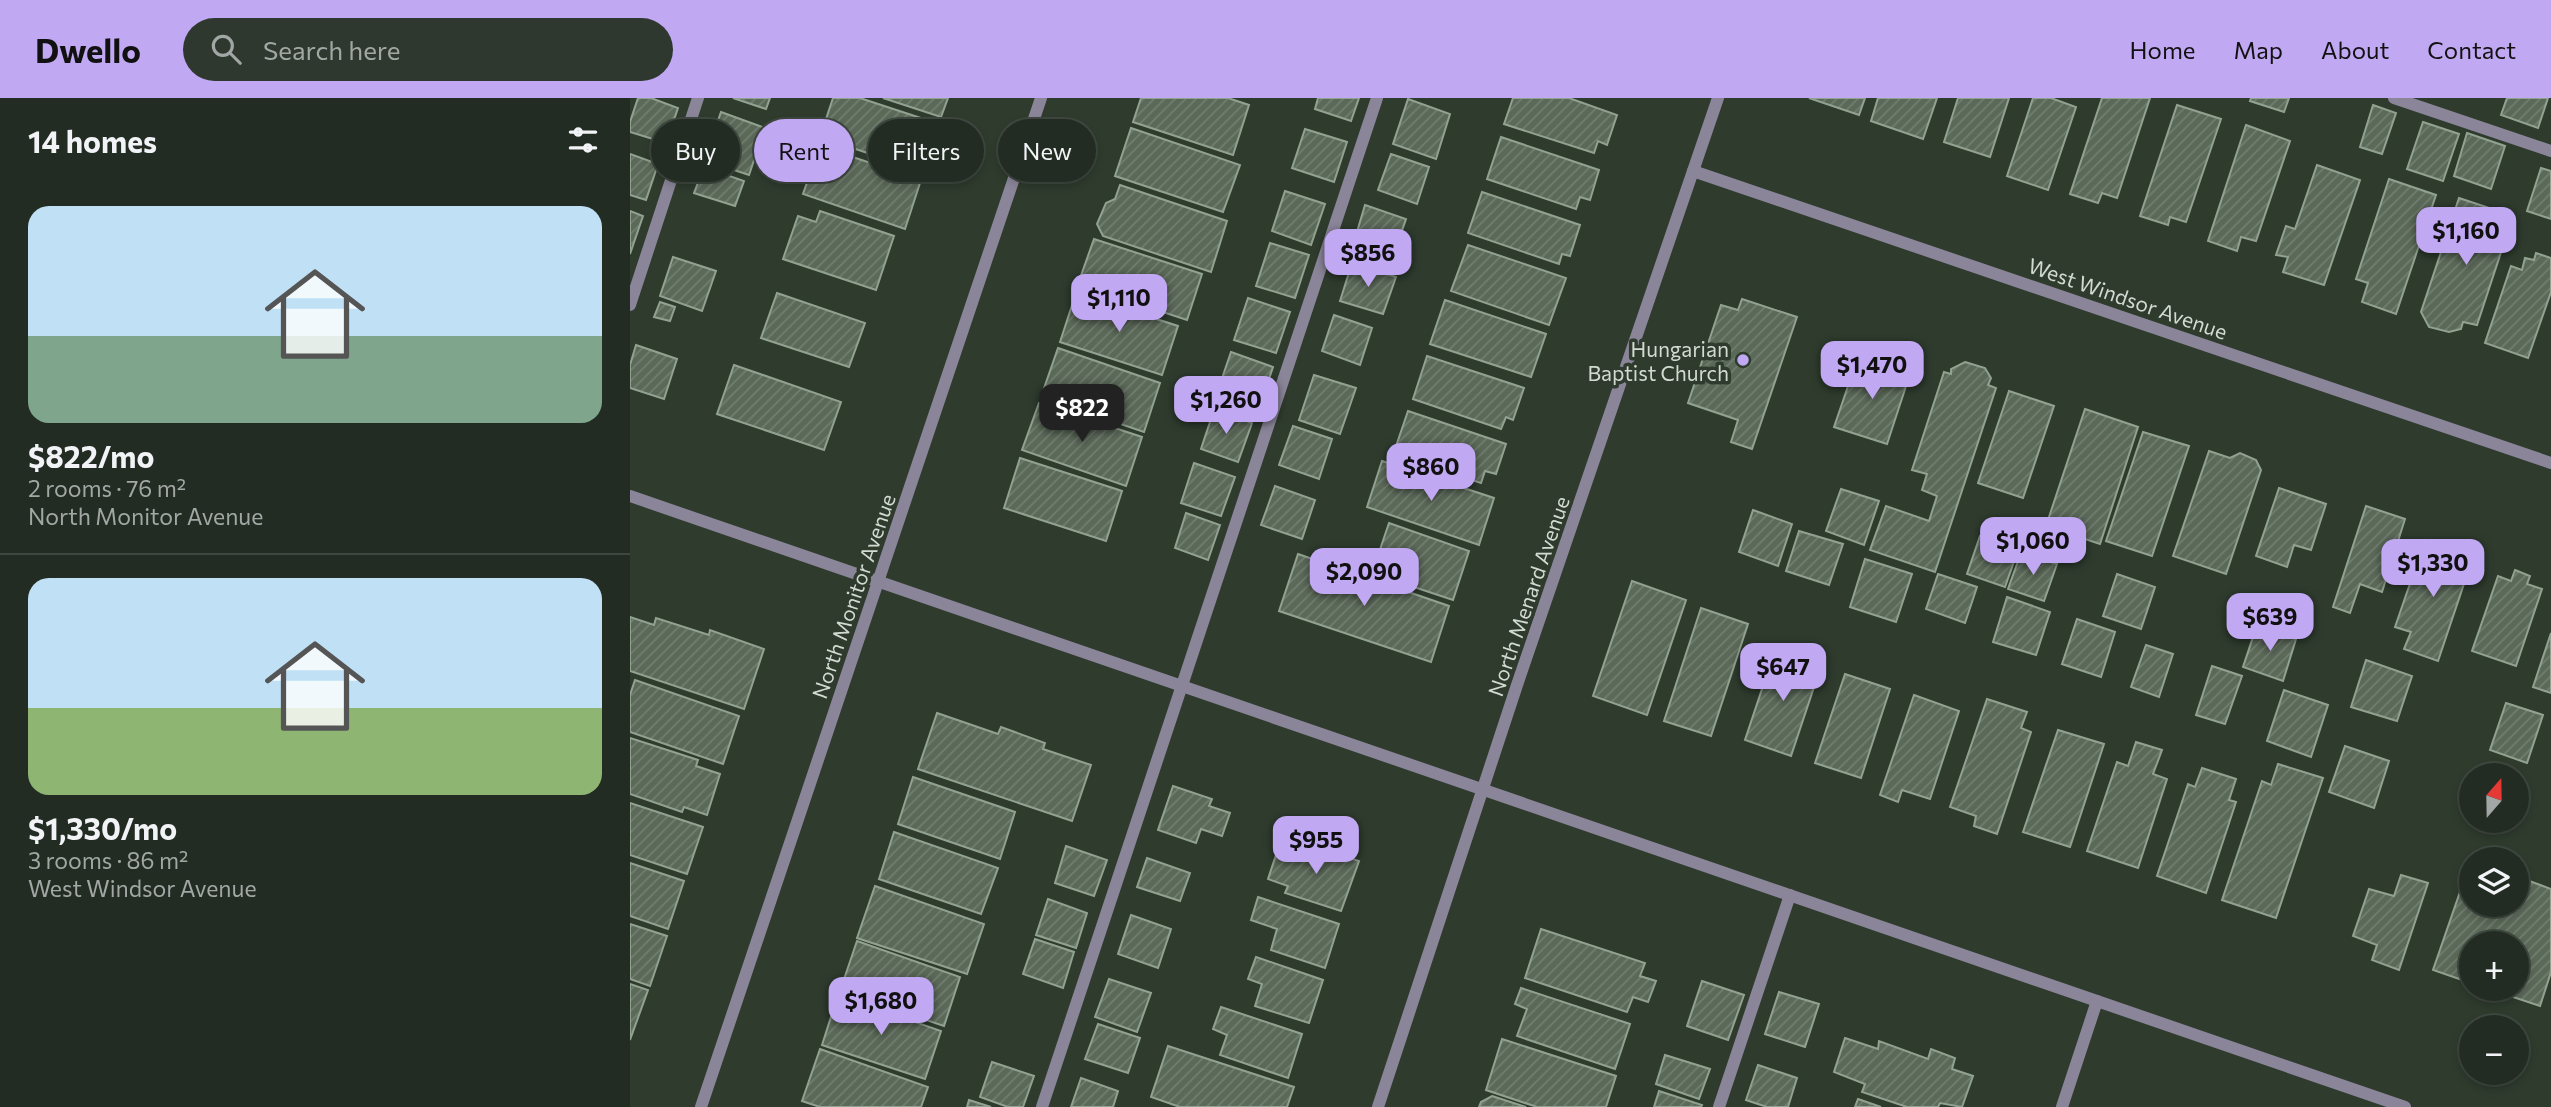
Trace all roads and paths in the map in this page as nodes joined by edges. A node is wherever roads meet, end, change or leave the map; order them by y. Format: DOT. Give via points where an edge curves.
graph roads {
  1 [pos="698,98"];
  2 [pos="1041,98"];
  3 [pos="1377,98"];
  4 [pos="1718,98"];
  5 [pos="2394,98"];
  6 [pos="2551,151"];
  7 [pos="1693,171"];
  8 [pos="630,306"];
  9 [pos="2551,463"];
  10 [pos="630,496"];
  11 [pos="879,581"];
  12 [pos="1182,686"];
  13 [pos="1484,790"];
  14 [pos="1790,895"];
  15 [pos="2097,1001"];
  16 [pos="701,1107"];
  17 [pos="1042,1107"];
  18 [pos="1378,1107"];
  19 [pos="1718,1107"];
  20 [pos="2062,1107"];
  21 [pos="2404,1107"];
  1 -- 8 [label="street"];
  2 -- 11 [label="street, North Monitor Avenue"];
  3 -- 12 [label="street"];
  4 -- 7 [label="street, North Menard Avenue"];
  5 -- 6 [label="street"];
  7 -- 9 [label="street, West Windsor Avenue"];
  7 -- 13 [label="street, North Menard Avenue"];
  10 -- 11 [label="street"];
  11 -- 12 [label="street"];
  11 -- 16 [label="street, North Monitor Avenue"];
  12 -- 13 [label="street"];
  12 -- 17 [label="street"];
  13 -- 14 [label="street"];
  13 -- 18 [label="street, North Menard Avenue"];
  14 -- 15 [label="street"];
  14 -- 19 [label="street"];
  15 -- 20 [label="street"];
  15 -- 21 [label="street"];
}
